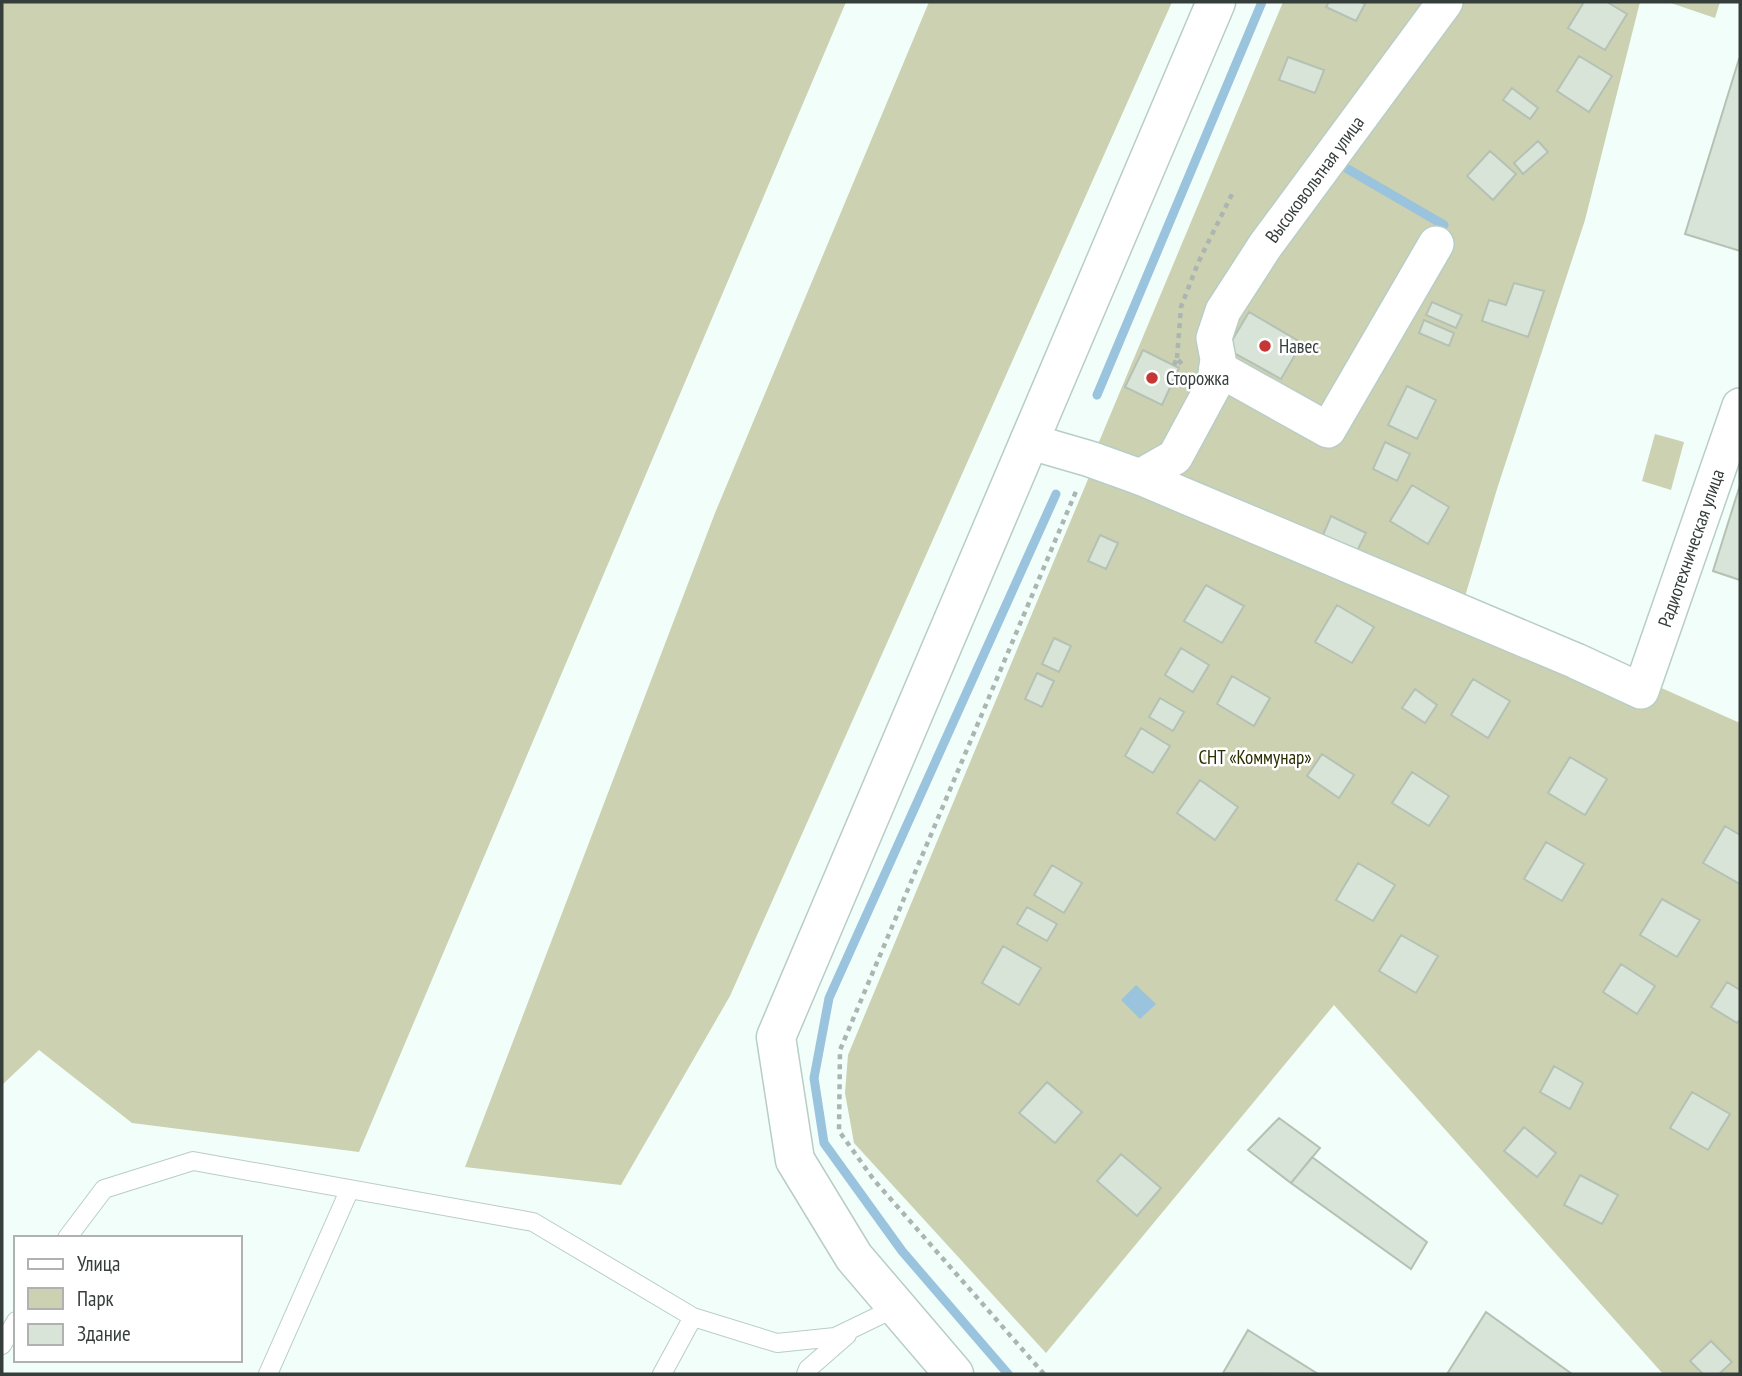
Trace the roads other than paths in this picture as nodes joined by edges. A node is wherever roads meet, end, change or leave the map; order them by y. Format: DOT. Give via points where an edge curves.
graph roads {
  1 [pos="1216,2"];
  2 [pos="1445,2"];
  3 [pos="1436,244"];
  4 [pos="1217,368"];
  5 [pos="1740,405"];
  6 [pos="1028,441"];
  7 [pos="1140,477"];
  8 [pos="349,1191"];
  9 [pos="68,1236"];
  10 [pos="897,1307"];
  11 [pos="694,1317"];
  12 [pos="14,1324"];
  13 [pos="858,1326"];
  14 [pos="2,1345"];
  15 [pos="268,1374"];
  16 [pos="662,1374"];
  17 [pos="806,1374"];
  18 [pos="954,1374"];
  1 -- 6 [label="street"];
  2 -- 4 [label="street, Высоковольтная улица" via="1265,246 1223,311 1214,338"];
  3 -- 4 [label="street" via="1328,430"];
  4 -- 7 [label="street, Высоковольтная улица" via="1214,383 1175,457"];
  5 -- 7 [label="street, Радиотехническая улица" via="1642,691"];
  6 -- 7 [label="street"];
  6 -- 10 [label="street" via="776,1037 795,1160 854,1257"];
  8 -- 9 [label="lane" via="193,1161 104,1189"];
  8 -- 11 [label="lane" via="533,1222"];
  8 -- 15 [label="lane"];
  10 -- 13 [label="lane"];
  10 -- 18 [label="street"];
  11 -- 13 [label="lane" via="777,1343 835,1337"];
  11 -- 16 [label="lane"];
  12 -- 14 [label="lane"];
  13 -- 17 [label="lane"];
}
